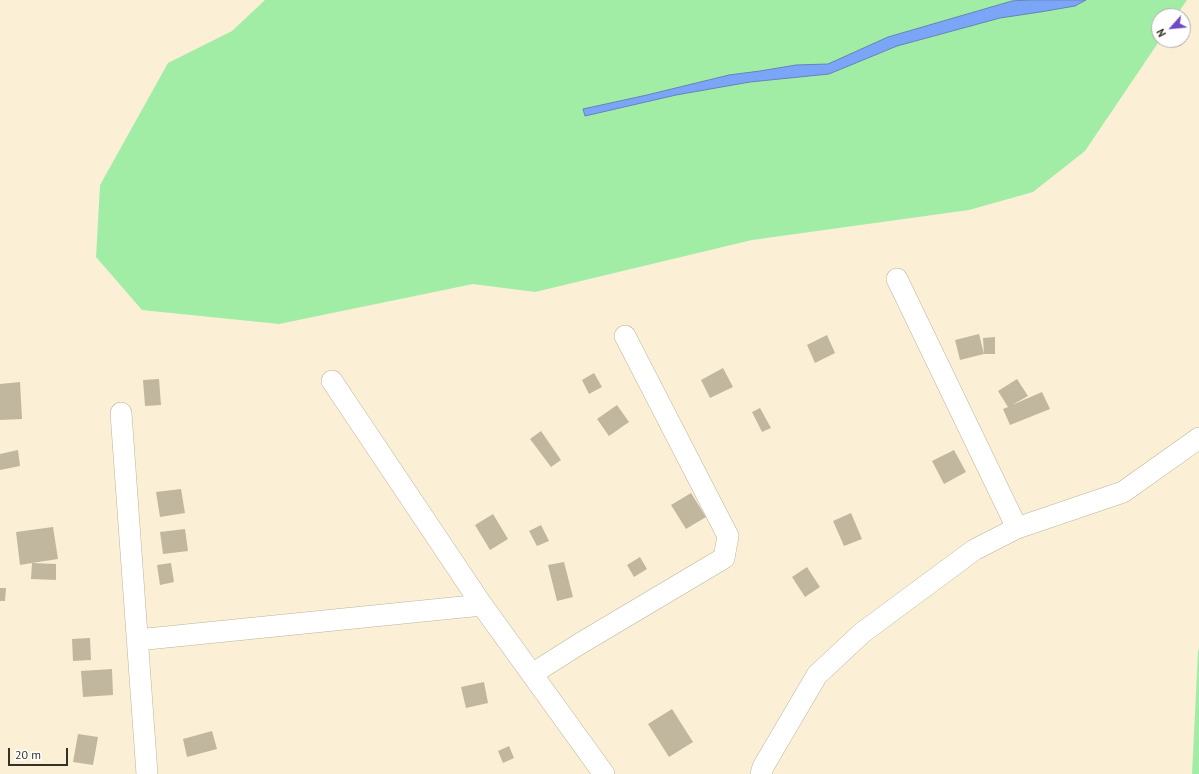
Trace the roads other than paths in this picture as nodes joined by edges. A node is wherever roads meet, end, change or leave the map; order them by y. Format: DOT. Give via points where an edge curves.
graph roads {
  1 [pos="897,279"];
  2 [pos="625,336"];
  3 [pos="332,381"];
  4 [pos="121,413"];
  5 [pos="1199,438"];
  6 [pos="1017,528"];
  7 [pos="482,605"];
  8 [pos="137,640"];
  9 [pos="532,674"];
  10 [pos="147,774"];
  11 [pos="604,774"];
  12 [pos="761,774"];
  1 -- 6 [label="street"];
  2 -- 9 [label="street" via="728,536 724,558"];
  3 -- 7 [label="street"];
  4 -- 8 [label="street"];
  5 -- 6 [label="street" via="1123,492"];
  6 -- 12 [label="street" via="974,550 862,633 817,675"];
  7 -- 8 [label="street"];
  7 -- 9 [label="street"];
  8 -- 10 [label="street"];
  9 -- 11 [label="street"];
}
